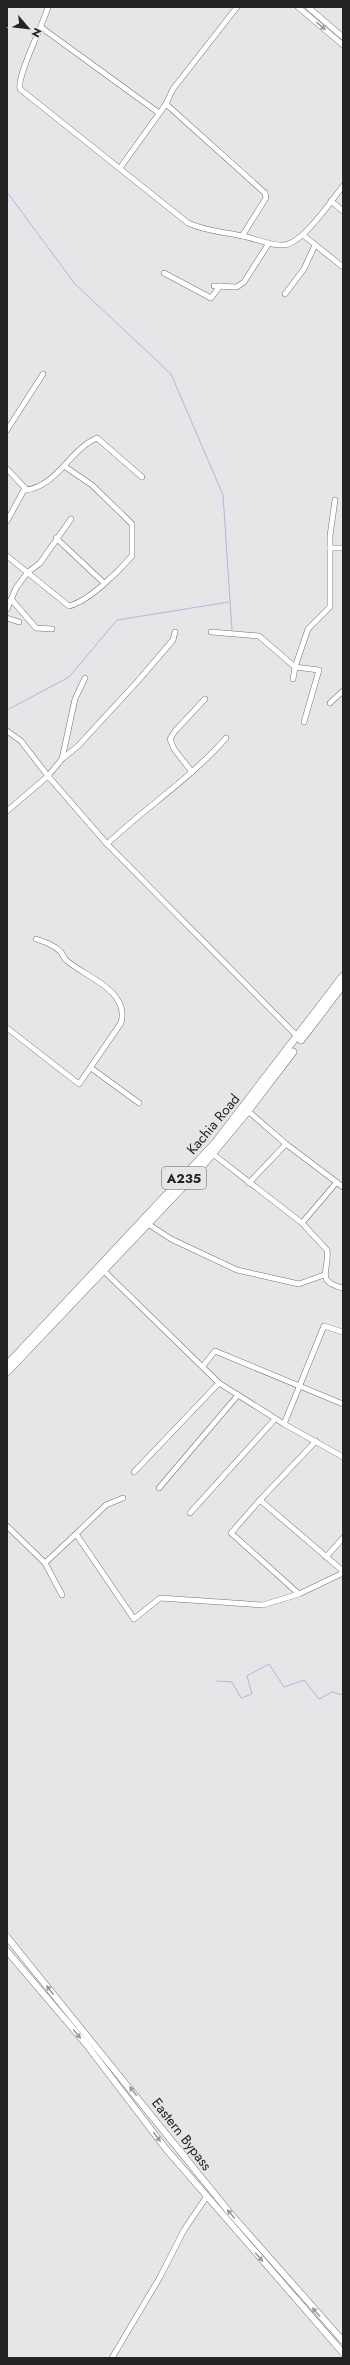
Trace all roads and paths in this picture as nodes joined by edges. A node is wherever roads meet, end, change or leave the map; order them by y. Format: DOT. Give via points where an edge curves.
graph roads {
  1 [pos="48,7"];
  2 [pos="238,7"];
  3 [pos="298,7"];
  4 [pos="308,7"];
  5 [pos="42,28"];
  6 [pos="343,37"];
  7 [pos="343,45"];
  8 [pos="166,104"];
  9 [pos="159,113"];
  10 [pos="120,168"];
  11 [pos="343,186"];
  12 [pos="331,201"];
  13 [pos="343,211"];
  14 [pos="303,235"];
  15 [pos="242,236"];
  16 [pos="269,243"];
  17 [pos="315,245"];
  18 [pos="343,267"];
  19 [pos="164,272"];
  20 [pos="285,294"];
  21 [pos="43,374"];
  22 [pos="7,430"];
  23 [pos="64,466"];
  24 [pos="7,469"];
  25 [pos="142,477"];
  26 [pos="25,490"];
  27 [pos="335,500"];
  28 [pos="71,519"];
  29 [pos="7,521"];
  30 [pos="56,538"];
  31 [pos="330,548"];
  32 [pos="343,548"];
  33 [pos="7,556"];
  34 [pos="27,573"];
  35 [pos="104,582"];
  36 [pos="11,599"];
  37 [pos="7,609"];
  38 [pos="7,618"];
  39 [pos="18,622"];
  40 [pos="52,629"];
  41 [pos="175,632"];
  42 [pos="211,632"];
  43 [pos="295,667"];
  44 [pos="85,678"];
  45 [pos="293,679"];
  46 [pos="343,691"];
  47 [pos="205,699"];
  48 [pos="330,704"];
  49 [pos="304,722"];
  50 [pos="7,731"];
  51 [pos="226,738"];
  52 [pos="62,759"];
  53 [pos="192,772"];
  54 [pos="48,776"];
  55 [pos="7,811"];
  56 [pos="107,844"];
  57 [pos="36,939"];
  58 [pos="343,976"];
  59 [pos="343,985"];
  60 [pos="7,1028"];
  61 [pos="298,1036"];
  62 [pos="91,1068"];
  63 [pos="139,1103"];
  64 [pos="248,1111"];
  65 [pos="286,1144"];
  66 [pos="213,1154"];
  67 [pos="249,1182"];
  68 [pos="336,1183"];
  69 [pos="343,1187"];
  70 [pos="302,1223"];
  71 [pos="148,1224"];
  72 [pos="104,1271"];
  73 [pos="324,1274"];
  74 [pos="343,1288"];
  75 [pos="81,1291"];
  76 [pos="343,1332"];
  77 [pos="7,1365"];
  78 [pos="203,1366"];
  79 [pos="7,1372"];
  80 [pos="219,1383"];
  81 [pos="300,1386"];
  82 [pos="238,1395"];
  83 [pos="343,1404"];
  84 [pos="275,1419"];
  85 [pos="284,1424"];
  86 [pos="316,1441"];
  87 [pos="343,1457"];
  88 [pos="134,1472"];
  89 [pos="159,1488"];
  90 [pos="123,1498"];
  91 [pos="260,1500"];
  92 [pos="190,1513"];
  93 [pos="8,1528"];
  94 [pos="76,1534"];
  95 [pos="343,1538"];
  96 [pos="326,1557"];
  97 [pos="44,1563"];
  98 [pos="343,1572"];
  99 [pos="299,1594"];
  100 [pos="62,1595"];
  101 [pos="7,1937"];
  102 [pos="7,1950"];
  103 [pos="207,2196"];
  104 [pos="343,2341"];
  105 [pos="343,2353"];
  106 [pos="112,2358"];
  1 -- 5 [label="street"];
  2 -- 8 [label="street" via="177,82"];
  3 -- 7 [label="street, one-way"];
  4 -- 6 [label="street"];
  5 -- 9 [label="street"];
  5 -- 10 [label="street" via="22,71 20,89"];
  8 -- 9 [label="street"];
  8 -- 15 [label="street" via="265,193 266,198"];
  9 -- 10 [label="street"];
  10 -- 15 [label="street" via="188,223"];
  11 -- 12 [label="street"];
  12 -- 13 [label="street"];
  12 -- 14 [label="street"];
  14 -- 16 [label="street" via="289,245"];
  14 -- 17 [label="street"];
  15 -- 16 [label="street"];
  16 -- 19 [label="street" via="244,282 237,287 217,286 211,298"];
  17 -- 18 [label="street"];
  17 -- 20 [label="street" via="304,269"];
  21 -- 22 [label="street"];
  23 -- 25 [label="street" via="80,449 97,438"];
  23 -- 26 [label="street" via="42,486"];
  23 -- 35 [label="street" via="92,485 132,524 132,556 115,576"];
  24 -- 26 [label="street"];
  26 -- 29 [label="street"];
  27 -- 31 [label="street"];
  28 -- 30 [label="street"];
  30 -- 34 [label="street" via="40,563"];
  30 -- 35 [label="street"];
  31 -- 32 [label="street"];
  31 -- 43 [label="street" via="330,607 308,629"];
  33 -- 34 [label="street"];
  34 -- 35 [label="street" via="69,606 85,600"];
  34 -- 36 [label="street"];
  36 -- 37 [label="street"];
  36 -- 40 [label="street" via="36,628"];
  38 -- 39 [label="street"];
  41 -- 52 [label="street" via="173,640 137,682 78,746"];
  42 -- 43 [label="street" via="259,636"];
  43 -- 45 [label="street"];
  43 -- 49 [label="street" via="319,670"];
  44 -- 52 [label="street" via="75,699"];
  46 -- 48 [label="street"];
  47 -- 53 [label="street" via="170,739 174,749"];
  50 -- 54 [label="street" via="21,740"];
  51 -- 53 [label="street"];
  52 -- 54 [label="street"];
  53 -- 56 [label="street"];
  54 -- 55 [label="street"];
  54 -- 56 [label="street"];
  56 -- 61 [label="street"];
  57 -- 62 [label="street" via="49,944 65,959 108,987 121,1006 124,1015 122,1023"];
  58 -- 61 [label="highway, Kachia Road / A235"];
  59 -- 64 [label="highway, Kachia Road / A235"];
  60 -- 62 [label="street" via="79,1084"];
  61 -- 75 [label="highway, Kachia Road / A235" via="212,1146"];
  62 -- 63 [label="street"];
  64 -- 65 [label="street"];
  64 -- 66 [label="highway, Kachia Road / A235"];
  65 -- 67 [label="street"];
  65 -- 68 [label="street"];
  66 -- 67 [label="street"];
  66 -- 71 [label="highway, Kachia Road / A235"];
  67 -- 70 [label="street"];
  68 -- 69 [label="street"];
  68 -- 70 [label="street"];
  70 -- 73 [label="street" via="327,1250"];
  71 -- 72 [label="highway, Kachia Road / A235"];
  71 -- 73 [label="street" via="171,1239 232,1269 299,1284"];
  72 -- 75 [label="highway, Kachia Road / A235"];
  72 -- 78 [label="street"];
  73 -- 74 [label="street" via="329,1284"];
  75 -- 77 [label="highway, Kachia Road / A235"];
  75 -- 79 [label="highway, Kachia Road / A235"];
  76 -- 81 [label="street" via="324,1326"];
  78 -- 80 [label="street"];
  78 -- 81 [label="street" via="215,1351"];
  80 -- 82 [label="street"];
  80 -- 88 [label="street"];
  81 -- 83 [label="street"];
  81 -- 85 [label="street"];
  82 -- 84 [label="street"];
  82 -- 89 [label="street"];
  84 -- 85 [label="street"];
  84 -- 92 [label="street"];
  85 -- 86 [label="street"];
  86 -- 87 [label="street"];
  86 -- 91 [label="street"];
  90 -- 94 [label="street" via="106,1505"];
  91 -- 96 [label="street"];
  91 -- 99 [label="street" via="232,1532"];
  93 -- 97 [label="street"];
  94 -- 97 [label="street"];
  94 -- 99 [label="street" via="134,1619 160,1598 264,1605"];
  95 -- 96 [label="street"];
  96 -- 98 [label="street"];
  97 -- 100 [label="street"];
  98 -- 99 [label="street"];
  104 -- 101 [label="main road, Eastern Bypass, one-way" via="230,2213"];
  102 -- 103 [label="main road, Eastern Bypass, one-way" via="86,2044 166,2149"];
  103 -- 105 [label="main road, Eastern Bypass, one-way"];
  103 -- 106 [label="street" via="184,2230 160,2277"];
}
